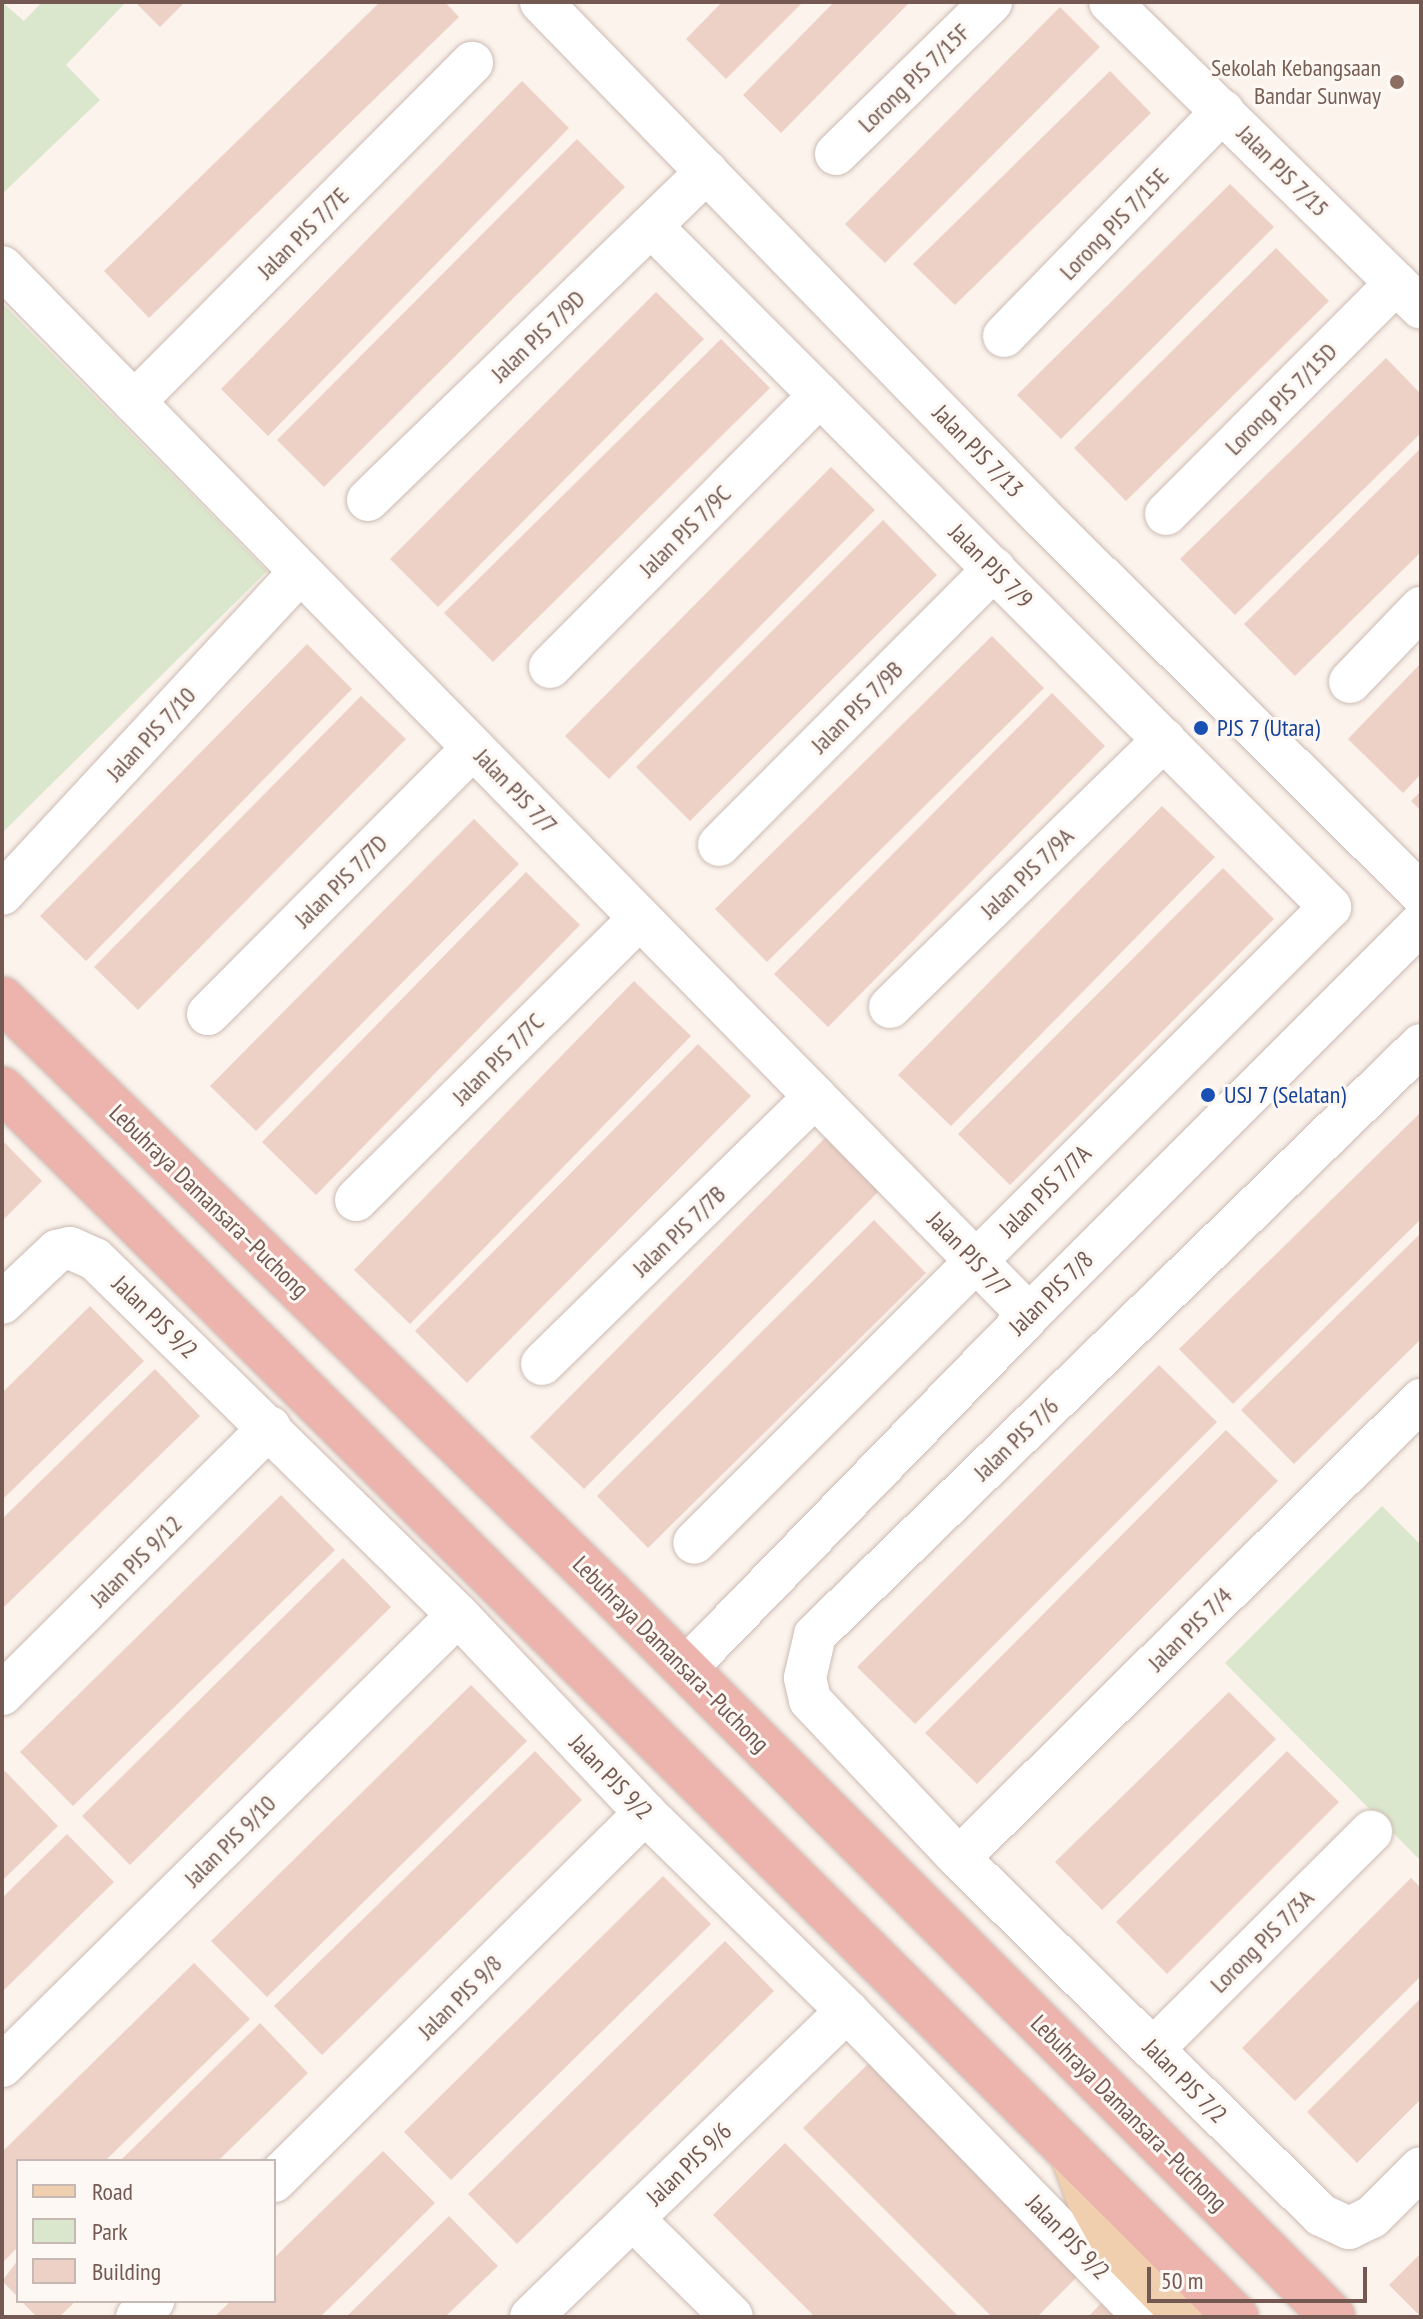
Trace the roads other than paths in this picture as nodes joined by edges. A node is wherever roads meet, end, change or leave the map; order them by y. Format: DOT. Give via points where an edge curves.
graph roads {
  1 [pos="541,2"];
  2 [pos="991,2"];
  3 [pos="1110,2"];
  4 [pos="472,63"];
  5 [pos="1223,111"];
  6 [pos="836,154"];
  7 [pos="707,171"];
  8 [pos="651,226"];
  9 [pos="2,267"];
  10 [pos="1408,296"];
  11 [pos="1004,336"];
  12 [pos="820,395"];
  13 [pos="134,402"];
  14 [pos="368,500"];
  15 [pos="1166,514"];
  16 [pos="994,569"];
  17 [pos="299,573"];
  18 [pos="1421,608"];
  19 [pos="550,667"];
  20 [pos="1350,682"];
  21 [pos="1164,740"];
  22 [pos="473,748"];
  23 [pos="719,845"];
  24 [pos="2,894"];
  25 [pos="1421,894"];
  26 [pos="1330,907"];
  27 [pos="640,918"];
  28 [pos="1421,923"];
  29 [pos="2,999"];
  30 [pos="890,1007"];
  31 [pos="208,1014"];
  32 [pos="1421,1045"];
  33 [pos="2,1089"];
  34 [pos="815,1097"];
  35 [pos="356,1200"];
  36 [pos="975,1260"];
  37 [pos="2,1303"];
  38 [pos="1029,1315"];
  39 [pos="542,1364"];
  40 [pos="1421,1400"];
  41 [pos="270,1427"];
  42 [pos="694,1543"];
  43 [pos="458,1615"];
  44 [pos="686,1668"];
  45 [pos="2,1694"];
  46 [pos="645,1813"];
  47 [pos="1371,1832"];
  48 [pos="959,1858"];
  49 [pos="847,2011"];
  50 [pos="1153,2049"];
  51 [pos="2,2066"];
  52 [pos="1071,2151"];
  53 [pos="1421,2168"];
  54 [pos="276,2179"];
  55 [pos="633,2219"];
  56 [pos="531,2317"];
  57 [pos="732,2317"];
  58 [pos="1145,2317"];
  59 [pos="1186,2317"];
  60 [pos="1236,2317"];
  61 [pos="1333,2317"];
  1 -- 7 [label="street, Jalan PJS 7/13"];
  2 -- 6 [label="street, Lorong PJS 7/15F"];
  3 -- 5 [label="street, Jalan PJS 7/15"];
  4 -- 13 [label="street, Jalan PJS 7/7E"];
  5 -- 10 [label="street, Jalan PJS 7/15"];
  5 -- 11 [label="street, Lorong PJS 7/15E"];
  7 -- 8 [label="street, Jalan PJS 7/9D"];
  7 -- 25 [label="street, Jalan PJS 7/13" via="1042,517"];
  8 -- 12 [label="street, Jalan PJS 7/9"];
  8 -- 14 [label="street, Jalan PJS 7/9D"];
  9 -- 13 [label="street, Jalan PJS 7/7"];
  10 -- 15 [label="street, Lorong PJS 7/15D"];
  12 -- 16 [label="street, Jalan PJS 7/9"];
  12 -- 19 [label="street, Jalan PJS 7/9C"];
  13 -- 17 [label="street, Jalan PJS 7/7"];
  16 -- 21 [label="street, Jalan PJS 7/9"];
  16 -- 23 [label="street, Jalan PJS 7/9B"];
  17 -- 22 [label="street, Jalan PJS 7/7"];
  17 -- 24 [label="street, Jalan PJS 7/10"];
  18 -- 20 [label="street"];
  21 -- 26 [label="street, Jalan PJS 7/9"];
  21 -- 30 [label="street, Jalan PJS 7/9A"];
  22 -- 27 [label="street, Jalan PJS 7/7"];
  22 -- 31 [label="street, Jalan PJS 7/7D"];
  26 -- 36 [label="street, Jalan PJS 7/7A"];
  27 -- 34 [label="street, Jalan PJS 7/7"];
  27 -- 35 [label="street, Jalan PJS 7/7C"];
  28 -- 38 [label="street, Jalan PJS 7/8"];
  29 -- 44 [label="highway, Lebuhraya Damansara–Puchong"];
  32 -- 48 [label="street, Jalan PJS 7/6" via="815,1635 805,1678 810,1700"];
  33 -- 52 [label="highway"];
  34 -- 36 [label="street, Jalan PJS 7/7"];
  34 -- 39 [label="street, Jalan PJS 7/7B"];
  36 -- 38 [label="street, Jalan PJS 7/7"];
  36 -- 42 [label="street, Jalan PJS 7/7A"];
  37 -- 41 [label="street, Jalan PJS 9/2" via="57,1251 70,1248 95,1259"];
  38 -- 44 [label="street, Jalan PJS 7/8"];
  40 -- 48 [label="street, Jalan PJS 7/4"];
  41 -- 43 [label="street, Jalan PJS 9/2"];
  41 -- 45 [label="street, Jalan PJS 9/12"];
  43 -- 46 [label="street, Jalan PJS 9/2"];
  43 -- 51 [label="street, Jalan PJS 9/10"];
  44 -- 61 [label="highway, Lebuhraya Damansara–Puchong"];
  46 -- 49 [label="street, Jalan PJS 9/2"];
  46 -- 54 [label="street, Jalan PJS 9/8"];
  47 -- 50 [label="street, Lorong PJS 7/3A"];
  48 -- 50 [label="street, Jalan PJS 7/2"];
  49 -- 55 [label="street, Jalan PJS 9/6"];
  49 -- 58 [label="street, Jalan PJS 9/2"];
  50 -- 53 [label="street, Jalan PJS 7/2" via="1321,2215 1349,2228 1372,2217"];
  52 -- 59 [label="main road" via="1114,2243"];
  52 -- 60 [label="highway"];
  55 -- 56 [label="street, Jalan PJS 9/6"];
  55 -- 57 [label="street"];
}
